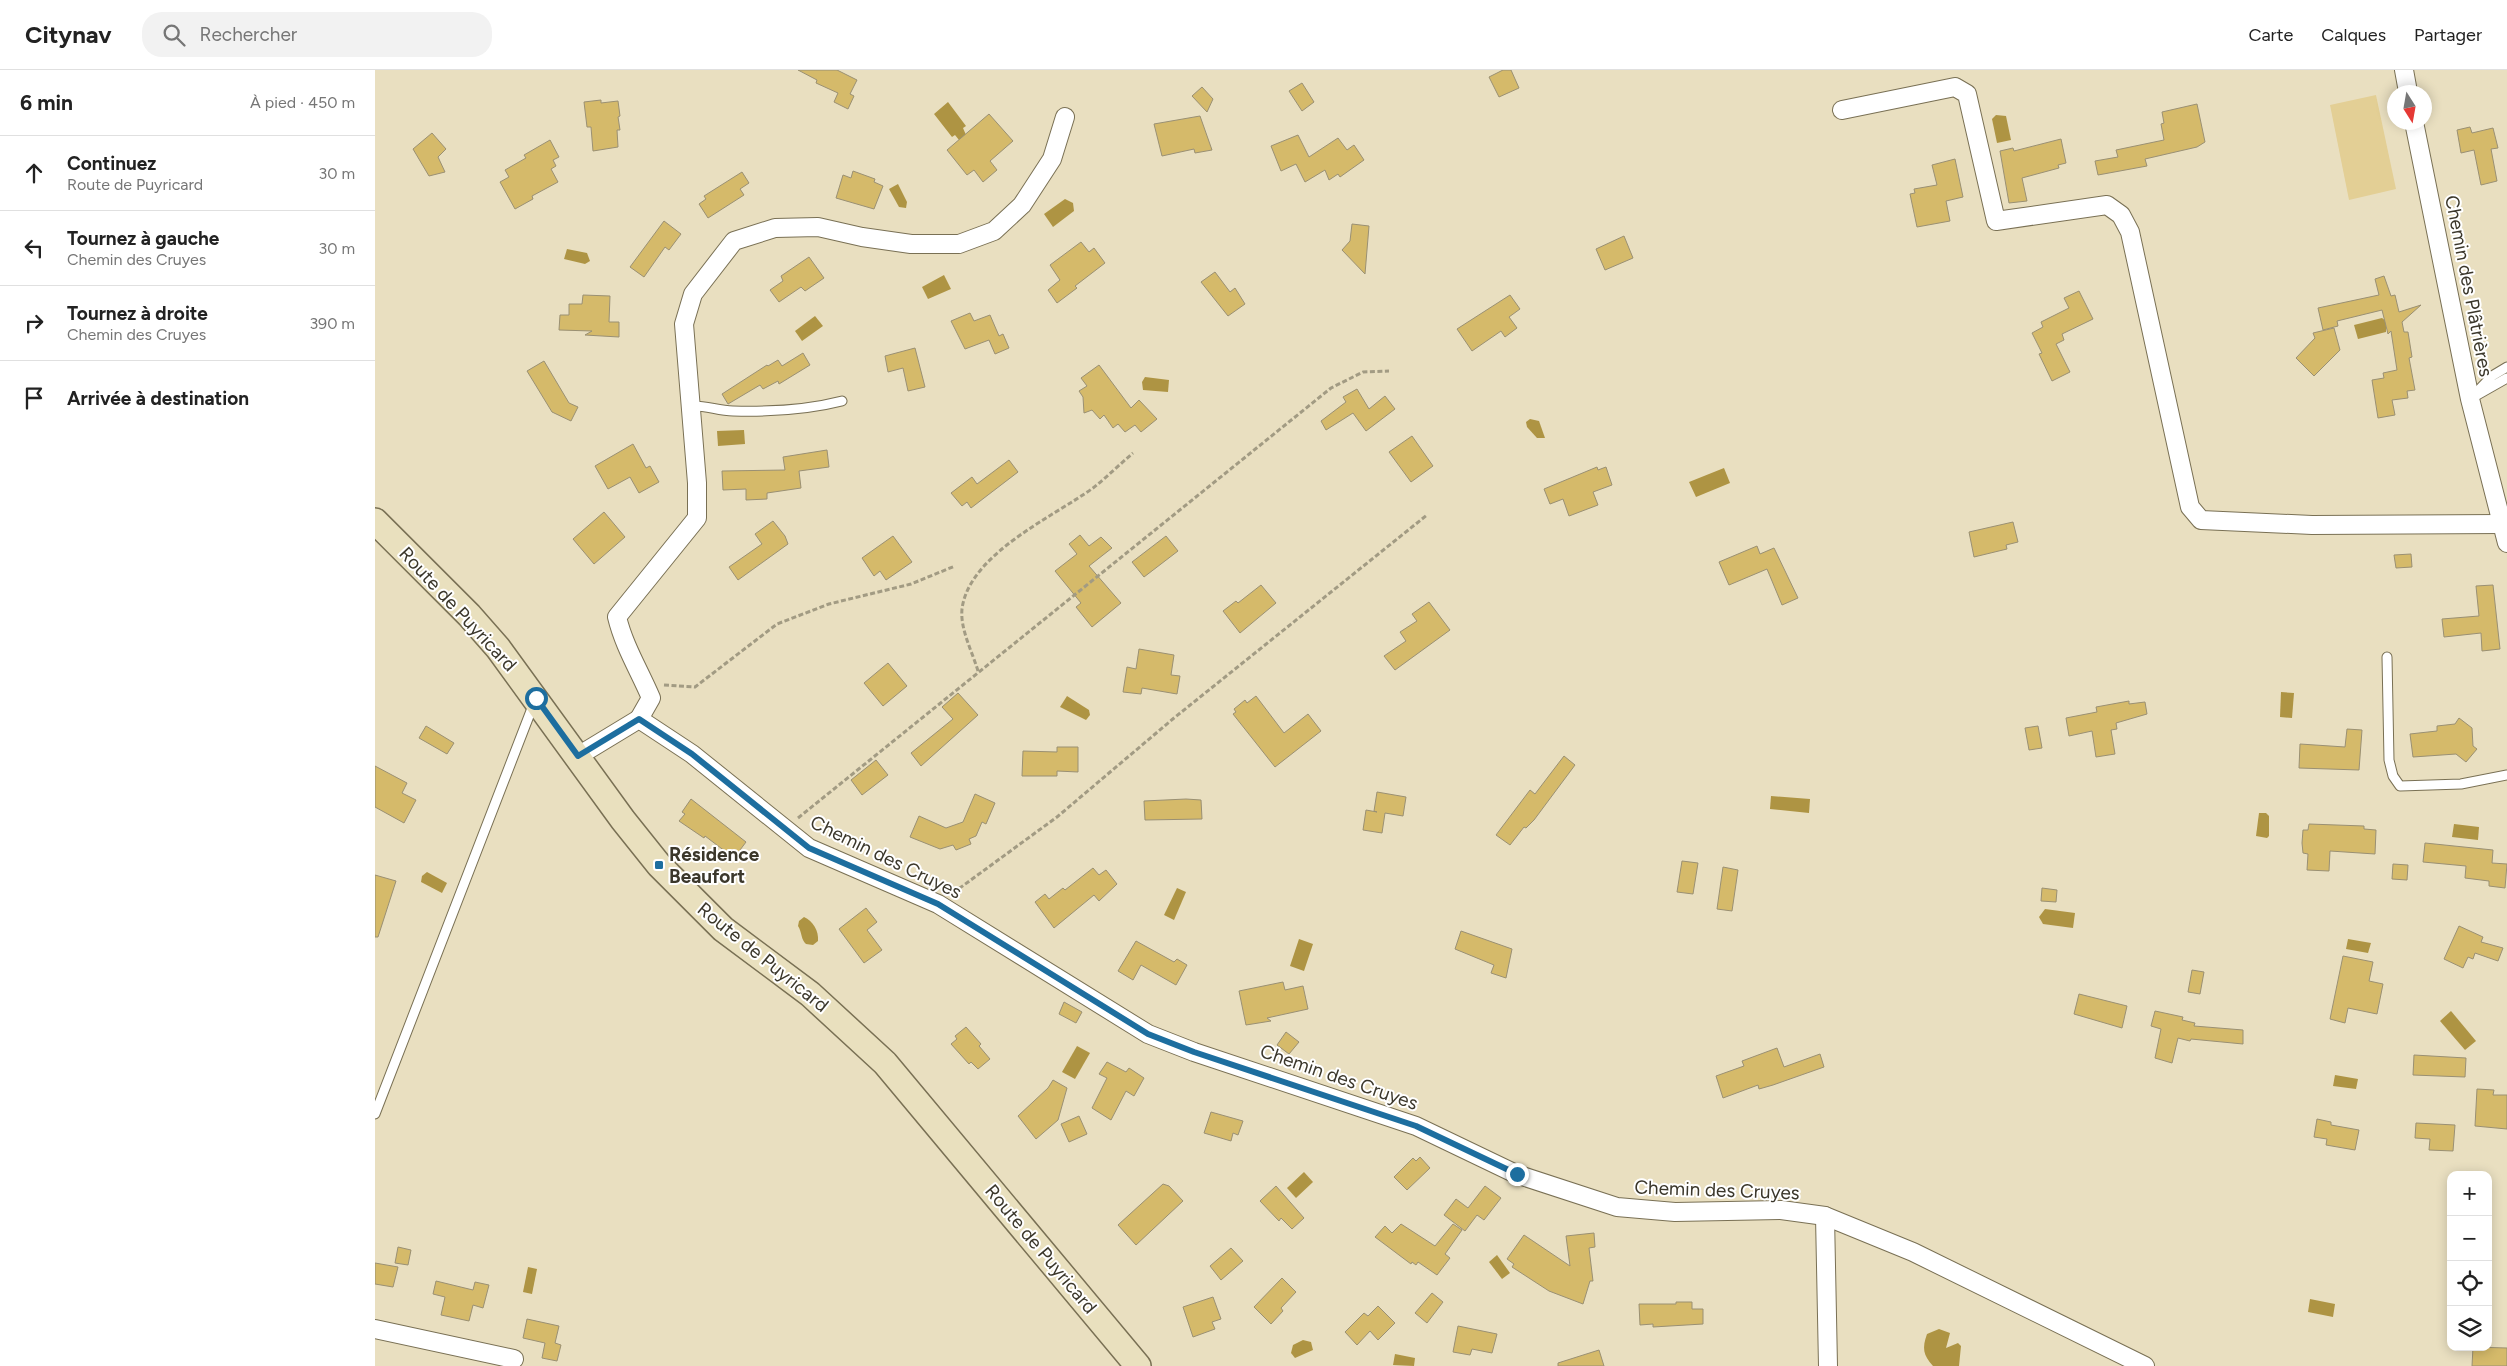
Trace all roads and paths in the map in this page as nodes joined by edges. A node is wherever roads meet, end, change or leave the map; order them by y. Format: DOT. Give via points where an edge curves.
graph roads {
  1 [pos="2404,70"];
  2 [pos="2407,85"];
  3 [pos="1842,110"];
  4 [pos="1065,117"];
  5 [pos="2417,130"];
  6 [pos="2507,367"];
  7 [pos="1389,371"];
  8 [pos="2507,378"];
  9 [pos="2470,399"];
  10 [pos="842,401"];
  11 [pos="691,406"];
  12 [pos="1133,453"];
  13 [pos="2502,504"];
  14 [pos="1427,515"];
  15 [pos="375,521"];
  16 [pos="2501,524"];
  17 [pos="2507,543"];
  18 [pos="955,566"];
  19 [pos="2387,657"];
  20 [pos="978,671"];
  21 [pos="645,685"];
  22 [pos="536,698"];
  23 [pos="639,719"];
  24 [pos="578,756"];
  25 [pos="2507,775"];
  26 [pos="784,828"];
  27 [pos="938,904"];
  28 [pos="375,1114"];
  29 [pos="1825,1216"];
  30 [pos="375,1330"];
  31 [pos="514,1359"];
  32 [pos="1138,1366"];
  33 [pos="1828,1366"];
  34 [pos="2145,1366"];
  1 -- 2 [label="street"];
  3 -- 16 [label="street" via="1955,87 1967,94 1995,221 2107,205 2121,215 2130,232 2190,507 2201,520 2312,525"];
  4 -- 11 [label="street" via="1052,159 1022,205 994,231 959,244 911,244 818,227 775,228 734,242 693,294 685,324"];
  5 -- 9 [label="street, Chemin des Plâtrières"];
  6 -- 9 [label="lane" via="2492,376"];
  7 -- 20 [label="path" via="1363,372 1331,388"];
  8 -- 9 [label="lane"];
  9 -- 13 [label="street, Chemin des Plâtrières"];
  10 -- 11 [label="lane" via="818,407 731,412 704,405"];
  11 -- 21 [label="street" via="697,518 617,617 622,640"];
  12 -- 20 [label="path" via="1093,487 1000,550 975,575 962,607 962,625"];
  13 -- 16 [label="street, Chemin des Plâtrières"];
  14 -- 27 [label="path" via="1174,718 1057,817"];
  15 -- 22 [label="main road, Route de Puyricard" via="469,615"];
  16 -- 17 [label="street, Chemin des Plâtrières"];
  18 -- 21 [label="path" via="911,584 829,604 777,624 695,687"];
  19 -- 25 [label="lane" via="2389,760 2393,776 2400,786 2461,784"];
  20 -- 26 [label="path"];
  21 -- 23 [label="street" via="651,698"];
  22 -- 24 [label="main road, Route de Puyricard"];
  22 -- 28 [label="lane"];
  23 -- 24 [label="street"];
  23 -- 26 [label="street, Chemin des Cruyes" via="692,754"];
  24 -- 32 [label="main road, Route de Puyricard" via="623,820 679,888 723,929 810,994 885,1063"];
  26 -- 27 [label="street, Chemin des Cruyes" via="809,848"];
  27 -- 29 [label="street, Chemin des Cruyes" via="1148,1034 1416,1126 1525,1177 1617,1207 1675,1212 1781,1210"];
  29 -- 33 [label="street"];
  29 -- 34 [label="street, Chemin des Cruyes" via="1913,1252"];
  30 -- 31 [label="street"];
}
